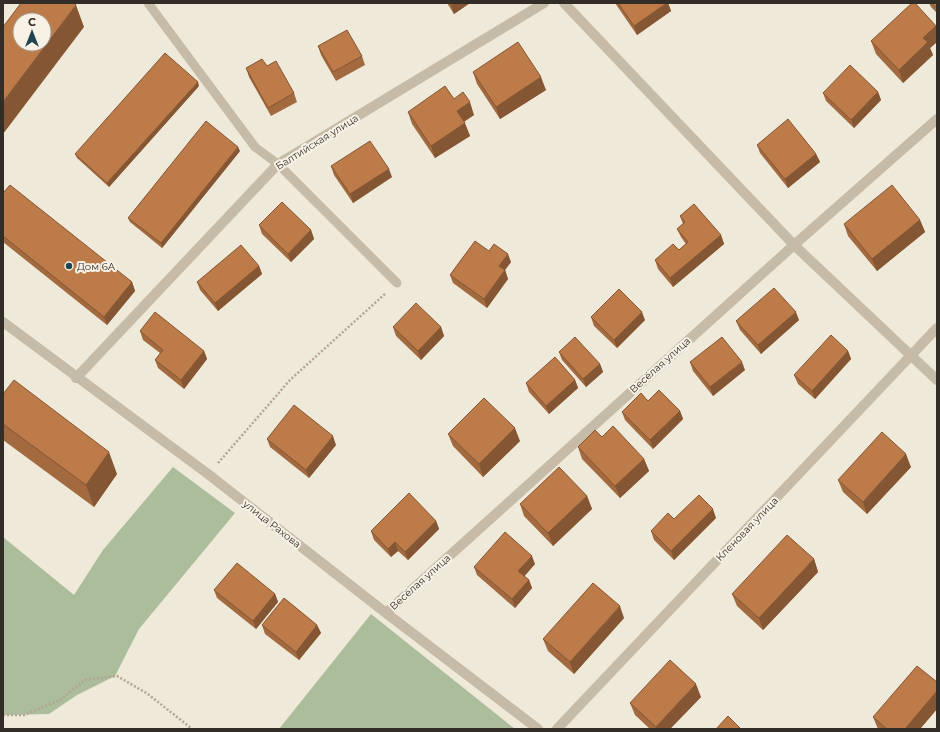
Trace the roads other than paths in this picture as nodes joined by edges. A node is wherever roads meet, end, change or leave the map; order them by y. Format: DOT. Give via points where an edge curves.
graph roads {
  1 [pos="148,3"];
  2 [pos="544,3"];
  3 [pos="564,3"];
  4 [pos="937,120"];
  5 [pos="278,164"];
  6 [pos="794,245"];
  7 [pos="396,283"];
  8 [pos="3,322"];
  9 [pos="937,328"];
  10 [pos="912,356"];
  11 [pos="76,378"];
  12 [pos="937,380"];
  13 [pos="386,613"];
  14 [pos="538,729"];
  15 [pos="557,729"];
  1 -- 5 [label="lane" via="255,147"];
  2 -- 5 [label="street, Балтийская улица"];
  3 -- 6 [label="street"];
  4 -- 6 [label="street, Весёлая улица"];
  5 -- 7 [label="lane"];
  5 -- 11 [label="street, Балтийская улица"];
  6 -- 10 [label="street"];
  6 -- 13 [label="street, Весёлая улица"];
  8 -- 11 [label="street, улица Рахова"];
  9 -- 10 [label="street, Кленовая улица"];
  10 -- 12 [label="street"];
  10 -- 15 [label="street, Кленовая улица"];
  11 -- 13 [label="street, улица Рахова" via="208,474"];
  13 -- 14 [label="street, улица Рахова"];
}
